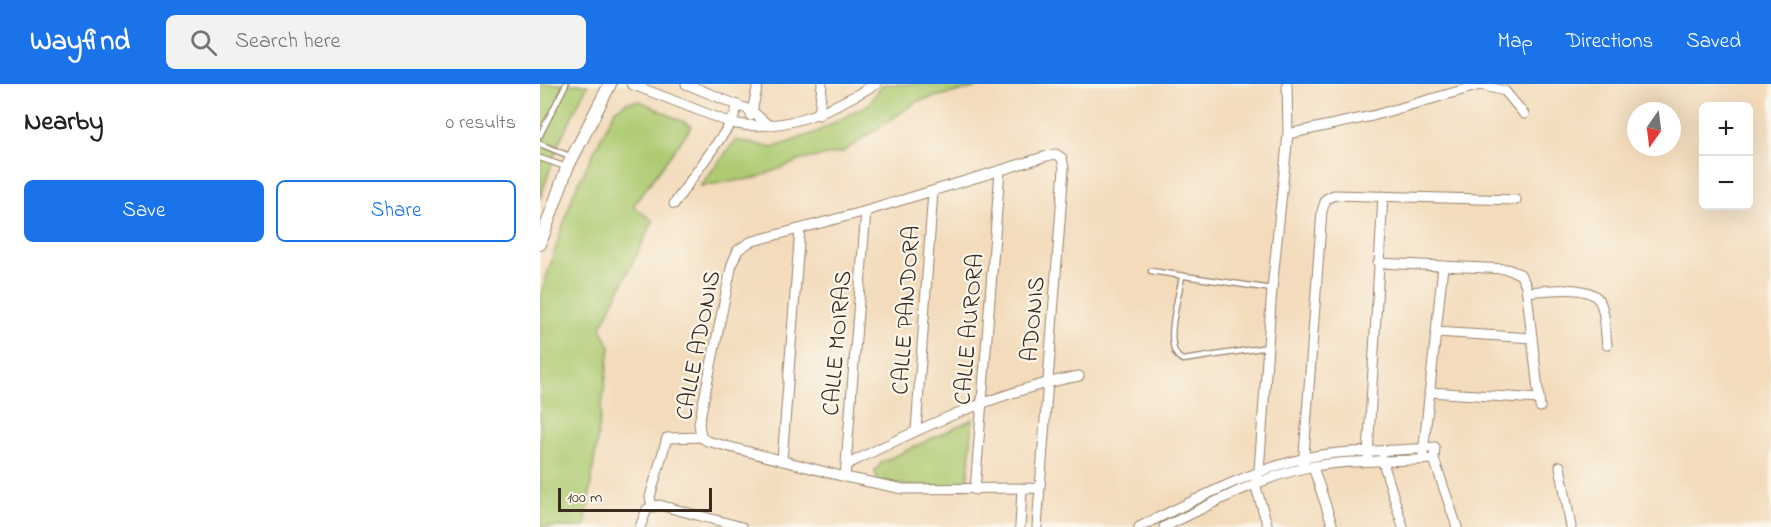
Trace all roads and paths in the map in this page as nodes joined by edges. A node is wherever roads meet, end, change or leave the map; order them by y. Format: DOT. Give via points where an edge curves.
graph roads {
  1 [pos="566,84"];
  2 [pos="610,84"];
  3 [pos="631,84"];
  4 [pos="686,84"];
  5 [pos="758,84"];
  6 [pos="822,84"];
  7 [pos="876,84"];
  8 [pos="1287,84"];
  9 [pos="738,106"];
  10 [pos="752,111"];
  11 [pos="1524,114"];
  12 [pos="819,115"];
  13 [pos="731,123"];
  14 [pos="768,125"];
  15 [pos="747,127"];
  16 [pos="1288,134"];
  17 [pos="540,135"];
  18 [pos="540,144"];
  19 [pos="1059,155"];
  20 [pos="540,158"];
  21 [pos="569,163"];
  22 [pos="1000,171"];
  23 [pos="933,192"];
  24 [pos="1383,196"];
  25 [pos="1516,200"];
  26 [pos="674,204"];
  27 [pos="866,211"];
  28 [pos="800,229"];
  29 [pos="540,244"];
  30 [pos="1378,263"];
  31 [pos="1443,266"];
  32 [pos="1151,271"];
  33 [pos="1182,277"];
  34 [pos="1272,288"];
  35 [pos="1527,292"];
  36 [pos="1436,332"];
  37 [pos="1532,338"];
  38 [pos="1607,345"];
  39 [pos="1268,347"];
  40 [pos="1079,376"];
  41 [pos="1046,382"];
  42 [pos="1429,392"];
  43 [pos="982,404"];
  44 [pos="916,431"];
  45 [pos="701,437"];
  46 [pos="1368,449"];
  47 [pos="1423,449"];
  48 [pos="1382,459"];
  49 [pos="1434,459"];
  50 [pos="1368,460"];
  51 [pos="1423,460"];
  52 [pos="782,461"];
  53 [pos="1303,463"];
  54 [pos="846,465"];
  55 [pos="1560,466"];
  56 [pos="1314,467"];
  57 [pos="1259,471"];
  58 [pos="845,477"];
  59 [pos="1255,484"];
  60 [pos="1040,488"];
  61 [pos="1022,489"];
  62 [pos="975,490"];
  63 [pos="655,505"];
  64 [pos="640,527"];
  65 [pos="742,527"];
  66 [pos="1020,527"];
  67 [pos="1037,527"];
  68 [pos="1139,527"];
  69 [pos="1164,527"];
  70 [pos="1268,527"];
  71 [pos="1333,527"];
  72 [pos="1403,527"];
  73 [pos="1457,527"];
  74 [pos="1571,527"];
  1 -- 17 [label="lane"];
  2 -- 21 [label="street"];
  3 -- 13 [label="street"];
  4 -- 9 [label="street"];
  5 -- 10 [label="street"];
  6 -- 12 [label="street"];
  7 -- 12 [label="street"];
  8 -- 16 [label="street"];
  9 -- 10 [label="street"];
  9 -- 13 [label="street"];
  10 -- 14 [label="street"];
  10 -- 15 [label="street"];
  11 -- 16 [label="street" via="1505,91 1480,85 1372,116"];
  12 -- 14 [label="street"];
  13 -- 15 [label="street"];
  13 -- 26 [label="street"];
  14 -- 15 [label="street"];
  16 -- 34 [label="street"];
  18 -- 21 [label="lane"];
  19 -- 22 [label="street, CALLE ADONIS"];
  19 -- 41 [label="street, ADONIS" via="1064,168"];
  20 -- 21 [label="lane"];
  21 -- 29 [label="street"];
  22 -- 23 [label="street, CALLE ADONIS"];
  22 -- 43 [label="street, CALLE AURORA"];
  23 -- 27 [label="street, CALLE ADONIS"];
  23 -- 44 [label="street, CALLE PANDORA"];
  24 -- 25 [label="street"];
  24 -- 30 [label="street"];
  24 -- 53 [label="street" via="1334,195 1326,199 1322,211"];
  27 -- 28 [label="street, CALLE ADONIS"];
  27 -- 54 [label="street, CALLE MOIRAS"];
  28 -- 45 [label="street, CALLE ADONIS" via="750,242 738,250 707,380 699,423"];
  28 -- 52 [label="street"];
  30 -- 31 [label="street"];
  30 -- 46 [label="street"];
  31 -- 35 [label="street" via="1507,268 1520,274"];
  31 -- 36 [label="street"];
  32 -- 33 [label="lane"];
  33 -- 34 [label="lane"];
  33 -- 39 [label="lane" via="1171,340 1173,354 1183,360"];
  34 -- 39 [label="street"];
  35 -- 37 [label="street"];
  35 -- 38 [label="street" via="1586,290 1600,302"];
  36 -- 37 [label="street"];
  36 -- 42 [label="street"];
  37 -- 42 [label="street" via="1540,403"];
  39 -- 57 [label="street"];
  40 -- 41 [label="street"];
  41 -- 43 [label="street"];
  41 -- 60 [label="street, ADONIS"];
  42 -- 47 [label="street"];
  43 -- 44 [label="street"];
  43 -- 62 [label="street, CALLE AURORA"];
  44 -- 54 [label="street"];
  45 -- 52 [label="street, CALLE ADONIS"];
  45 -- 63 [label="street" via="667,438 650,497"];
  46 -- 47 [label="street"];
  46 -- 50 [label="street"];
  46 -- 53 [label="street"];
  47 -- 49 [label="street" via="1435,447"];
  47 -- 51 [label="street"];
  48 -- 50 [label="street"];
  48 -- 51 [label="street"];
  48 -- 72 [label="street"];
  49 -- 51 [label="street"];
  49 -- 73 [label="street"];
  50 -- 56 [label="street"];
  52 -- 58 [label="street, CALLE ADONIS"];
  53 -- 56 [label="street"];
  53 -- 57 [label="street"];
  53 -- 59 [label="street"];
  54 -- 58 [label="street, CALLE MOIRAS"];
  55 -- 74 [label="street"];
  56 -- 71 [label="street"];
  57 -- 59 [label="street"];
  57 -- 68 [label="street"];
  58 -- 62 [label="street, CALLE ADONIS" via="903,489"];
  59 -- 69 [label="street"];
  59 -- 70 [label="street"];
  60 -- 61 [label="street, CALLE ADONIS"];
  60 -- 67 [label="street, ADONIS"];
  61 -- 62 [label="street, CALLE ADONIS"];
  61 -- 66 [label="street"];
  63 -- 64 [label="street" via="644,515"];
  63 -- 65 [label="street"];
}
